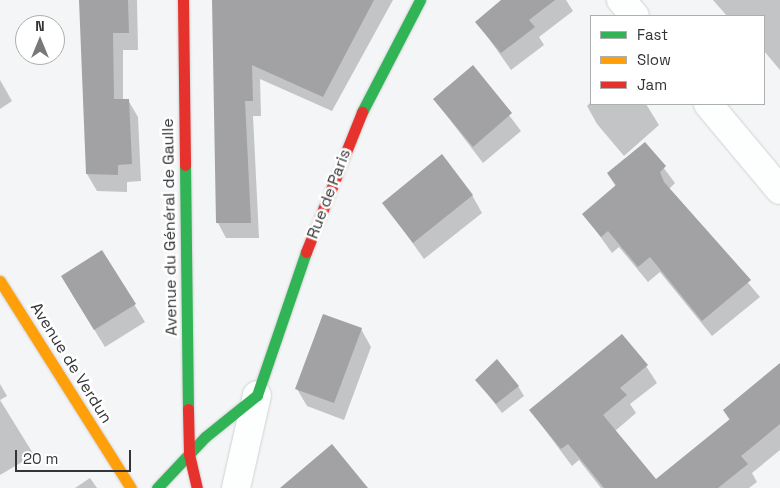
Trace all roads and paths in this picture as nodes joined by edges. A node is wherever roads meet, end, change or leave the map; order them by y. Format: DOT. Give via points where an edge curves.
graph roads {
  1 [pos="183,0"];
  2 [pos="420,0"];
  3 [pos="621,0"];
  4 [pos="634,15"];
  5 [pos="709,105"];
  6 [pos="780,190"];
  7 [pos="0,281"];
  8 [pos="258,395"];
  9 [pos="189,454"];
  10 [pos="131,488"];
  11 [pos="158,488"];
  12 [pos="196,488"];
  13 [pos="236,488"];
  1 -- 9 [label="street, Avenue du Général de Gaulle"];
  2 -- 8 [label="street, Rue de Paris" via="353,129 266,359"];
  3 -- 4 [label="street"];
  5 -- 6 [label="street"];
  7 -- 10 [label="street, Avenue de Verdun"];
  8 -- 9 [label="street"];
  8 -- 13 [label="street, Rue de Paris"];
  9 -- 11 [label="street"];
  9 -- 12 [label="street, Avenue du Général de Gaulle"];
}
